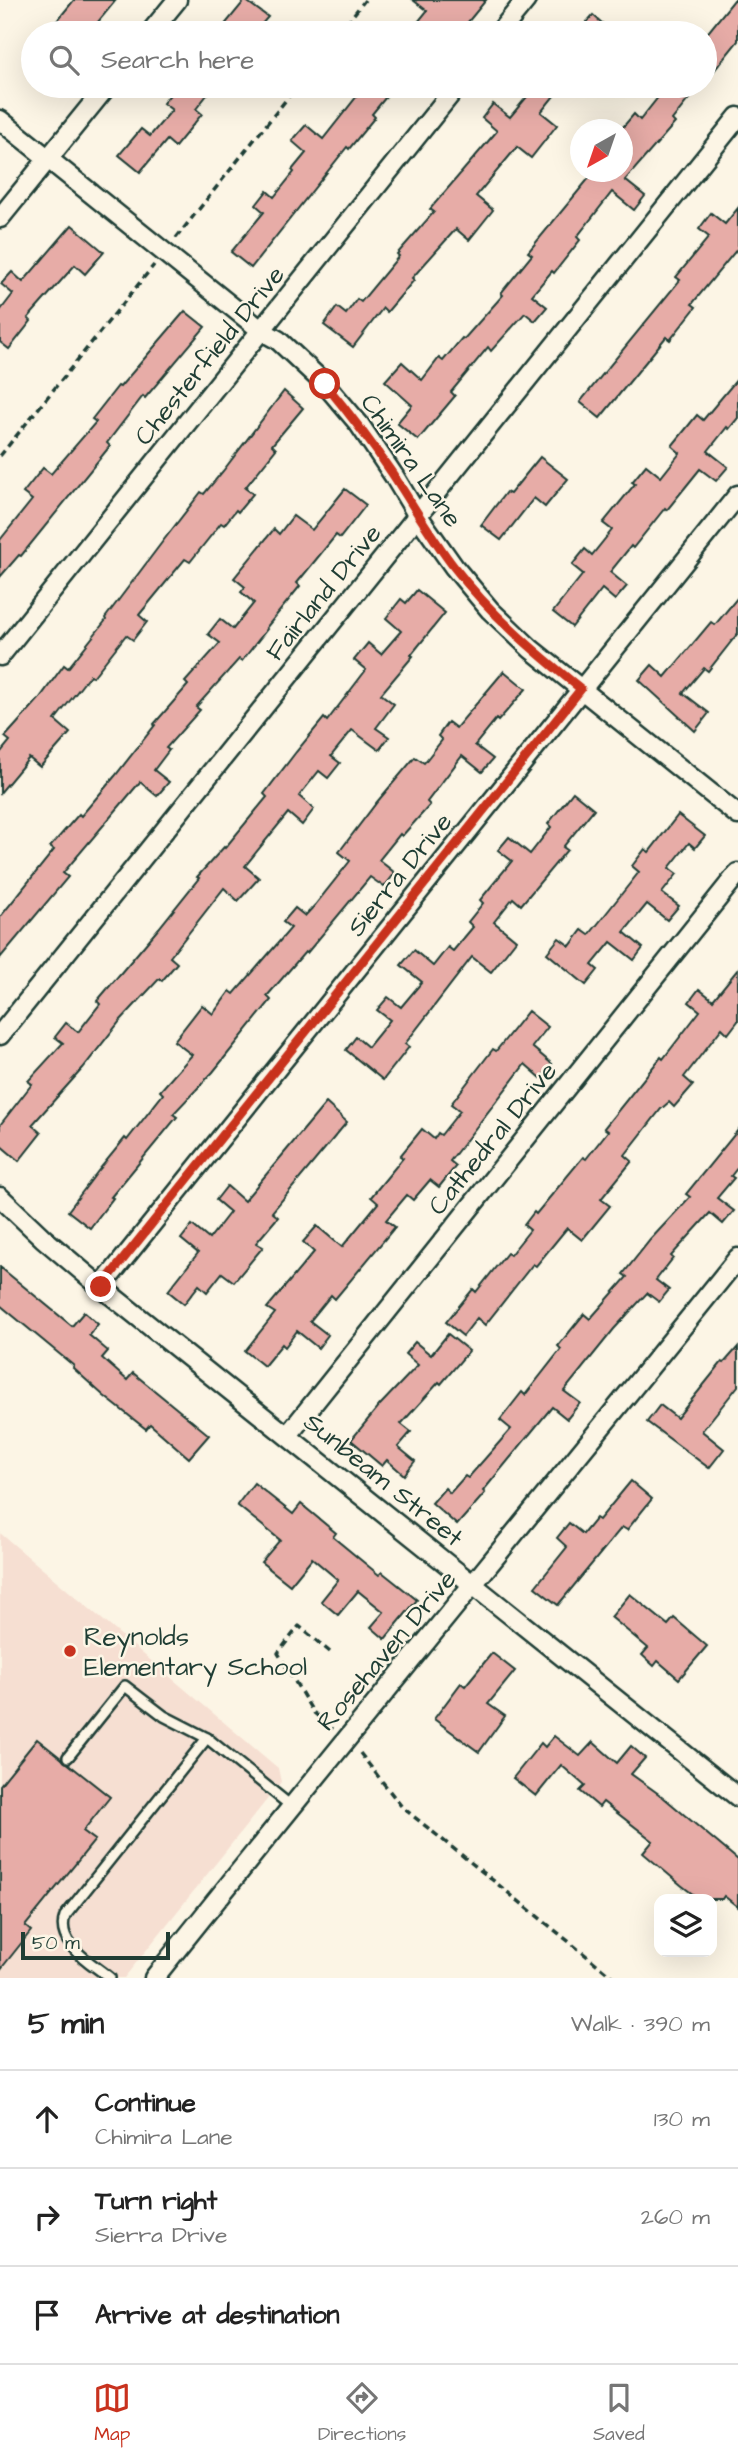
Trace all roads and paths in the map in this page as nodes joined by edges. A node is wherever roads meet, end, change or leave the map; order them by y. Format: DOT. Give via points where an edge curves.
graph roads {
  1 [pos="177,0"];
  2 [pos="365,0"];
  3 [pos="526,0"];
  4 [pos="160,21"];
  5 [pos="348,21"];
  6 [pos="509,21"];
  7 [pos="97,98"];
  8 [pos="287,98"];
  9 [pos="447,98"];
  10 [pos="738,117"];
  11 [pos="0,120"];
  12 [pos="48,159"];
  13 [pos="0,218"];
  14 [pos="165,251"];
  15 [pos="262,331"];
  16 [pos="0,456"];
  17 [pos="738,495"];
  18 [pos="418,516"];
  19 [pos="0,656"];
  20 [pos="581,689"];
  21 [pos="738,814"];
  22 [pos="738,873"];
  23 [pos="0,1035"];
  24 [pos="0,1197"];
  25 [pos="738,1258"];
  26 [pos="101,1287"];
  27 [pos="288,1435"];
  28 [pos="474,1585"];
  29 [pos="330,1652"];
  30 [pos="208,1738"];
  31 [pos="345,1739"];
  32 [pos="68,1757"];
  33 [pos="738,1797"];
  34 [pos="291,1806"];
  35 [pos="110,1978"];
  36 [pos="154,1978"];
  37 [pos="614,1978"];
  1 -- 4 [label="street"];
  2 -- 5 [label="path"];
  3 -- 6 [label="street"];
  7 -- 12 [label="street"];
  8 -- 14 [label="path"];
  9 -- 15 [label="street, Chesterfield Drive"];
  10 -- 18 [label="street, Fairland Drive"];
  11 -- 12 [label="street, Chimira Lane"];
  12 -- 13 [label="street"];
  12 -- 14 [label="street, Chimira Lane"];
  14 -- 15 [label="street, Chimira Lane"];
  14 -- 16 [label="path"];
  15 -- 18 [label="street, Chimira Lane" via="325,384 359,424"];
  15 -- 19 [label="street, Chesterfield Drive"];
  17 -- 20 [label="street, Sierra Drive"];
  18 -- 20 [label="street, Chimira Lane" via="490,610"];
  18 -- 23 [label="street, Fairland Drive"];
  20 -- 21 [label="street, Chimira Lane"];
  20 -- 26 [label="street, Sierra Drive"];
  22 -- 27 [label="street, Cathedral Drive"];
  24 -- 26 [label="street, Sunbeam Street"];
  25 -- 28 [label="street, Rosehaven Drive"];
  26 -- 27 [label="street, Sunbeam Street"];
  27 -- 28 [label="street, Sunbeam Street"];
  28 -- 31 [label="street, Rosehaven Drive"];
  28 -- 33 [label="street, Sunbeam Street"];
  29 -- 31 [label="path" via="299,1626 278,1653 313,1712"];
  30 -- 32 [label="lane" via="164,1716 125,1686"];
  30 -- 34 [label="lane"];
  30 -- 35 [label="lane" via="65,1916 66,1941"];
  31 -- 34 [label="street, Rosehaven Drive"];
  31 -- 37 [label="path" via="364,1756 402,1807"];
  34 -- 36 [label="street, Rosehaven Drive"];
}
